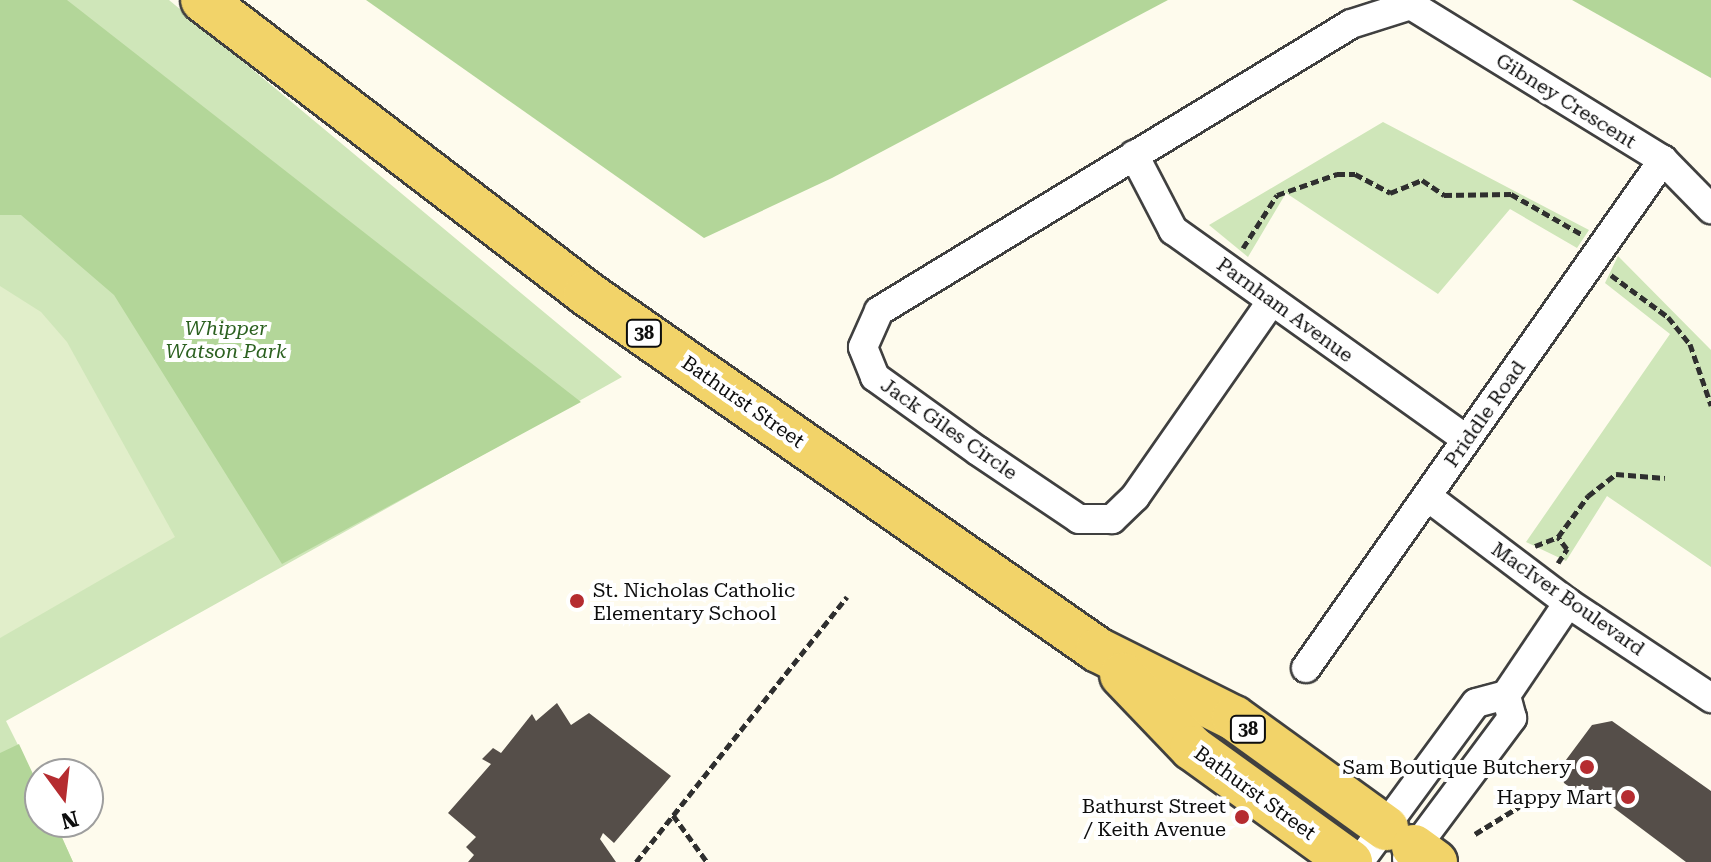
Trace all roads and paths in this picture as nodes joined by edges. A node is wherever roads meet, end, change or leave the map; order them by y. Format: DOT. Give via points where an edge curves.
graph roads {
  1 [pos="203,0"];
  2 [pos="1412,3"];
  3 [pos="1134,155"];
  4 [pos="1663,160"];
  5 [pos="1711,209"];
  6 [pos="1598,254"];
  7 [pos="1228,271"];
  8 [pos="1271,302"];
  9 [pos="1711,405"];
  10 [pos="1466,439"];
  11 [pos="1665,478"];
  12 [pos="1428,497"];
  13 [pos="1543,584"];
  14 [pos="847,597"];
  15 [pos="1568,603"];
  16 [pos="1098,650"];
  17 [pos="1306,668"];
  18 [pos="1711,698"];
  19 [pos="1543,792"];
  20 [pos="673,815"];
  21 [pos="1475,834"];
  22 [pos="1410,850"];
  23 [pos="636,862"];
  24 [pos="707,862"];
  25 [pos="1350,862"];
  26 [pos="1359,862"];
  1 -- 16 [label="main road, Bathurst Street / 38" via="586,293"];
  2 -- 3 [label="street, Gibney Crescent" via="1351,24"];
  2 -- 4 [label="street, Gibney Crescent"];
  3 -- 7 [label="street, Parnham Avenue" via="1173,230"];
  3 -- 8 [label="street, Jack Giles Circle" via="879,311 863,347 875,377 1079,519 1112,519 1135,497"];
  4 -- 5 [label="street, Gibney Crescent"];
  4 -- 6 [label="street, Priddle Road"];
  6 -- 7 [label="path" via="1511,194 1444,195 1422,180 1390,193 1355,174 1337,174 1277,195"];
  6 -- 9 [label="path" via="1690,344"];
  6 -- 10 [label="street, Priddle Road"];
  7 -- 8 [label="street, Parnham Avenue"];
  8 -- 10 [label="street, Parnham Avenue"];
  10 -- 12 [label="street, Priddle Road"];
  11 -- 13 [label="path" via="1616,474 1588,496 1558,537 1567,549"];
  12 -- 13 [label="street, MacIver Boulevard"];
  12 -- 17 [label="street, Priddle Road"];
  13 -- 15 [label="street, MacIver Boulevard"];
  14 -- 20 [label="path"];
  15 -- 18 [label="street, MacIver Boulevard"];
  15 -- 22 [label="street" via="1506,695 1512,718"];
  16 -- 22 [label="main road, Bathurst Street / 38" via="1234,718"];
  16 -- 25 [label="main road, Bathurst Street / 38" via="1192,748"];
  19 -- 21 [label="path"];
  20 -- 23 [label="path"];
  20 -- 24 [label="path"];
  22 -- 26 [label="street"];
}
